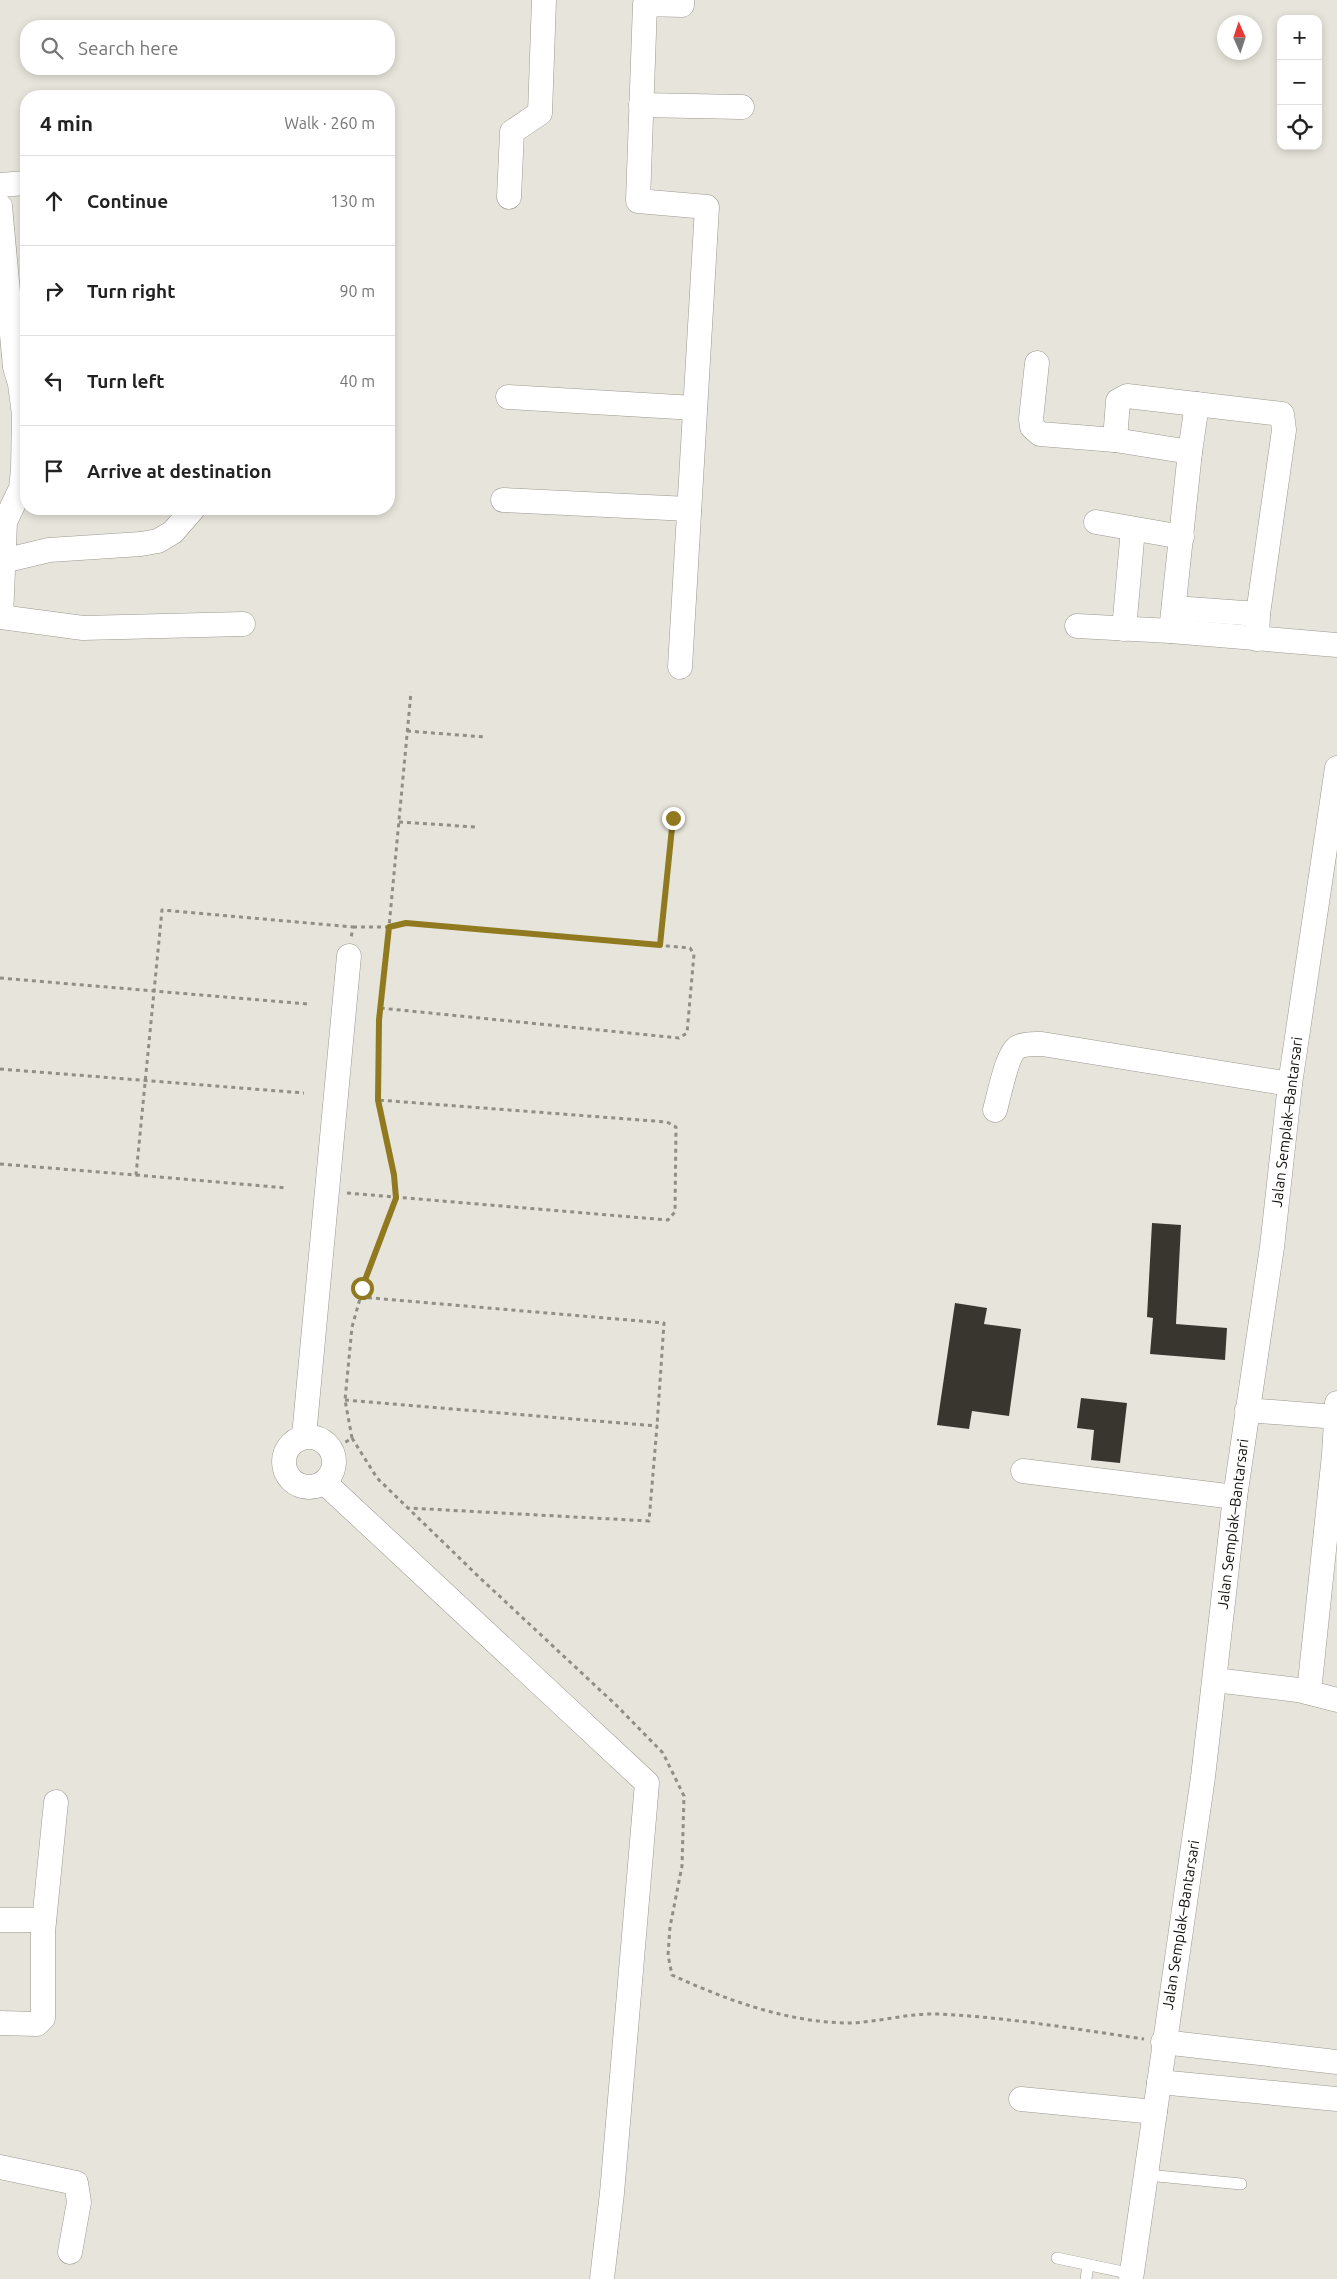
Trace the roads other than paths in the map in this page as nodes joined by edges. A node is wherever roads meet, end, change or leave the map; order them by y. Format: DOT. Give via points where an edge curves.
graph roads {
  1 [pos="544,0"];
  2 [pos="682,0"];
  3 [pos="641,106"];
  4 [pos="742,107"];
  5 [pos="20,183"];
  6 [pos="0,185"];
  7 [pos="509,197"];
  8 [pos="0,206"];
  9 [pos="1037,363"];
  10 [pos="8,369"];
  11 [pos="20,384"];
  12 [pos="508,397"];
  13 [pos="1197,404"];
  14 [pos="695,408"];
  15 [pos="1115,440"];
  16 [pos="1190,452"];
  17 [pos="20,488"];
  18 [pos="503,500"];
  19 [pos="689,510"];
  20 [pos="188,515"];
  21 [pos="3,522"];
  22 [pos="1096,522"];
  23 [pos="1133,529"];
  24 [pos="1182,536"];
  25 [pos="3,561"];
  26 [pos="1258,614"];
  27 [pos="0,617"];
  28 [pos="1172,620"];
  29 [pos="243,624"];
  30 [pos="1077,626"];
  31 [pos="1124,629"];
  32 [pos="1257,638"];
  33 [pos="1337,645"];
  34 [pos="680,666"];
  35 [pos="1337,768"];
  36 [pos="349,956"];
  37 [pos="1290,1084"];
  38 [pos="995,1110"];
  39 [pos="1337,1403"];
  40 [pos="1248,1410"];
  41 [pos="1337,1418"];
  42 [pos="304,1436"];
  43 [pos="1023,1471"];
  44 [pos="325,1483"];
  45 [pos="1235,1497"];
  46 [pos="1215,1680"];
  47 [pos="1309,1692"];
  48 [pos="1337,1700"];
  49 [pos="56,1802"];
  50 [pos="0,1920"];
  51 [pos="44,1920"];
  52 [pos="0,2023"];
  53 [pos="1163,2042"];
  54 [pos="1337,2062"];
  55 [pos="1159,2082"];
  56 [pos="1021,2099"];
  57 [pos="1337,2099"];
  58 [pos="1155,2112"];
  59 [pos="0,2167"];
  60 [pos="1147,2175"];
  61 [pos="1242,2184"];
  62 [pos="70,2252"];
  63 [pos="1056,2258"];
  64 [pos="1088,2265"];
  65 [pos="1131,2277"];
  66 [pos="602,2279"];
  67 [pos="1086,2279"];
  1 -- 7 [label="street" via="540,113 512,132"];
  2 -- 3 [label="street" via="682,5 645,4"];
  3 -- 4 [label="street"];
  3 -- 14 [label="street" via="638,201 707,207"];
  5 -- 6 [label="street"];
  8 -- 10 [label="street"];
  9 -- 15 [label="street" via="1032,427 1040,434"];
  10 -- 11 [label="street"];
  12 -- 14 [label="street"];
  13 -- 15 [label="street" via="1122,397 1118,401"];
  13 -- 16 [label="street"];
  13 -- 26 [label="street" via="1277,413 1284,419"];
  14 -- 19 [label="street"];
  15 -- 16 [label="street"];
  16 -- 24 [label="street"];
  17 -- 21 [label="street"];
  18 -- 19 [label="street"];
  19 -- 34 [label="street"];
  20 -- 25 [label="street" via="173,532 158,540 49,550"];
  21 -- 25 [label="street"];
  22 -- 23 [label="street"];
  23 -- 24 [label="street"];
  23 -- 31 [label="street"];
  24 -- 28 [label="street"];
  25 -- 27 [label="street"];
  26 -- 28 [label="street"];
  26 -- 32 [label="street"];
  27 -- 29 [label="street" via="83,628"];
  28 -- 31 [label="street"];
  28 -- 32 [label="street"];
  30 -- 31 [label="street"];
  32 -- 33 [label="street"];
  35 -- 37 [label="street, Jalan Semplak–Bantarsari"];
  36 -- 42 [label="street"];
  37 -- 38 [label="street" via="1042,1044 1025,1044 1016,1048 1010,1058"];
  37 -- 40 [label="street, Jalan Semplak–Bantarsari" via="1272,1247"];
  39 -- 41 [label="street"];
  40 -- 41 [label="street"];
  40 -- 45 [label="street, Jalan Semplak–Bantarsari"];
  41 -- 47 [label="street"];
  42 -- 44 [label="street" via="321,1439 332,1451 334,1468"];
  42 -- 44 [label="street" via="288,1446 282,1463 290,1481 307,1488"];
  43 -- 45 [label="street"];
  44 -- 66 [label="street" via="647,1783"];
  45 -- 46 [label="street, Jalan Semplak–Bantarsari"];
  46 -- 47 [label="street"];
  46 -- 53 [label="street, Jalan Semplak–Bantarsari"];
  47 -- 48 [label="street"];
  49 -- 51 [label="street"];
  50 -- 51 [label="street"];
  51 -- 52 [label="street" via="43,2018 37,2024"];
  53 -- 54 [label="street"];
  53 -- 55 [label="street, Jalan Semplak–Bantarsari"];
  55 -- 57 [label="street"];
  55 -- 58 [label="street, Jalan Semplak–Bantarsari"];
  56 -- 58 [label="street"];
  58 -- 60 [label="street, Jalan Semplak–Bantarsari"];
  59 -- 62 [label="street" via="76,2183 79,2202"];
  60 -- 61 [label="lane"];
  60 -- 65 [label="street, Jalan Semplak–Bantarsari"];
  63 -- 64 [label="lane"];
  64 -- 65 [label="lane"];
  64 -- 67 [label="lane"];
}
